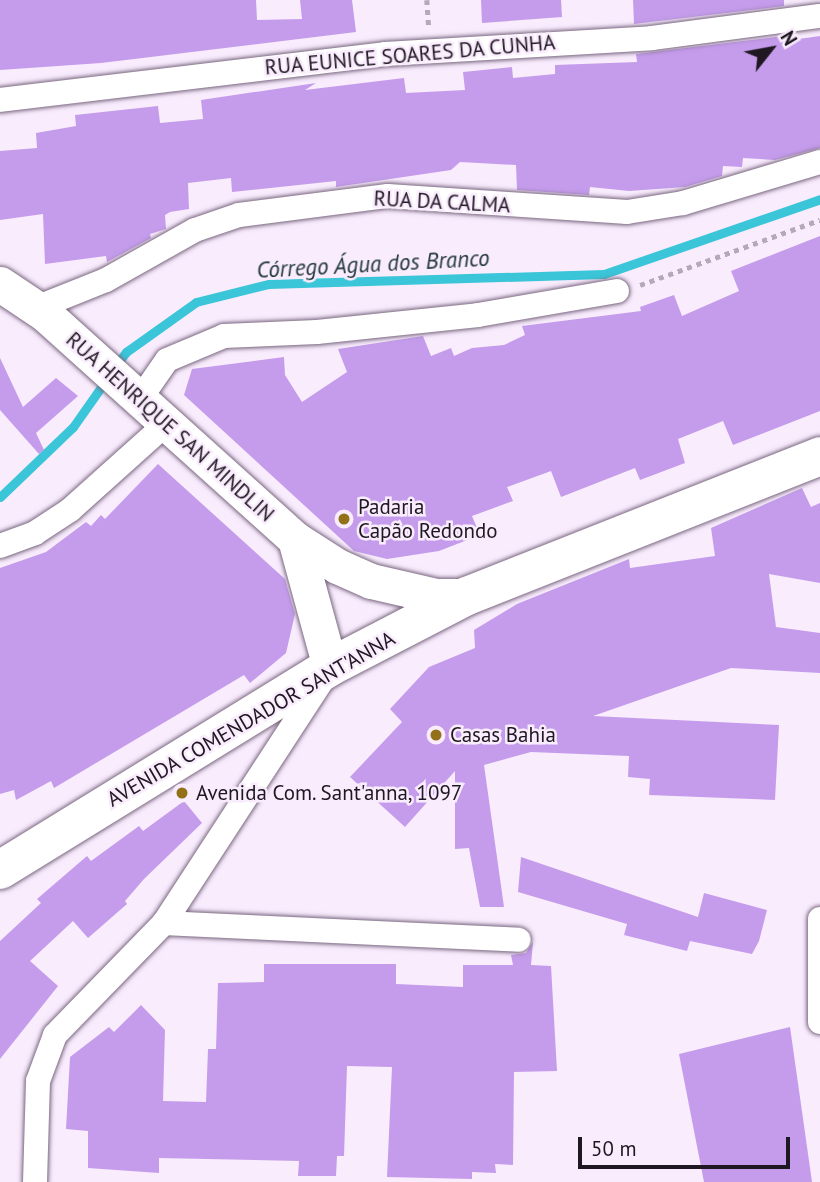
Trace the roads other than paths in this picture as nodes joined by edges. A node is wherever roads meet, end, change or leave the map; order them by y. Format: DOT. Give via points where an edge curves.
graph roads {
  1 [pos="820,16"];
  2 [pos="0,100"];
  3 [pos="820,162"];
  4 [pos="0,284"];
  5 [pos="617,290"];
  6 [pos="41,311"];
  7 [pos="135,394"];
  8 [pos="166,424"];
  9 [pos="820,456"];
  10 [pos="295,539"];
  11 [pos="0,546"];
  12 [pos="467,596"];
  13 [pos="330,667"];
  14 [pos="0,870"];
  15 [pos="820,919"];
  16 [pos="164,923"];
  17 [pos="519,940"];
  18 [pos="820,1022"];
  19 [pos="35,1182"];
  1 -- 2 [label="street, RUA EUNICE SOARES DA CUNHA" via="652,38 385,54"];
  3 -- 6 [label="street, RUA DA CALMA" via="683,203 627,212 388,196 239,215 195,230"];
  4 -- 6 [label="main road, RUA HENRIQUE SAN MINDLIN"];
  5 -- 7 [label="street" via="478,316 224,336 167,360"];
  6 -- 7 [label="main road, RUA HENRIQUE SAN MINDLIN"];
  7 -- 8 [label="main road, RUA HENRIQUE SAN MINDLIN"];
  8 -- 10 [label="main road, RUA HENRIQUE SAN MINDLIN"];
  8 -- 11 [label="street" via="70,510 35,533"];
  9 -- 12 [label="main road, AVENIDA COMENDADOR SANT'ANNA"];
  10 -- 12 [label="main road, RUA HENRIQUE SAN MINDLIN" via="337,566 372,580 436,596"];
  10 -- 13 [label="main road"];
  12 -- 13 [label="main road, AVENIDA COMENDADOR SANT'ANNA"];
  13 -- 14 [label="main road, AVENIDA COMENDADOR SANT'ANNA"];
  13 -- 16 [label="street"];
  15 -- 18 [label="street"];
  16 -- 17 [label="street"];
  16 -- 19 [label="street" via="55,1035 37,1081"];
}
